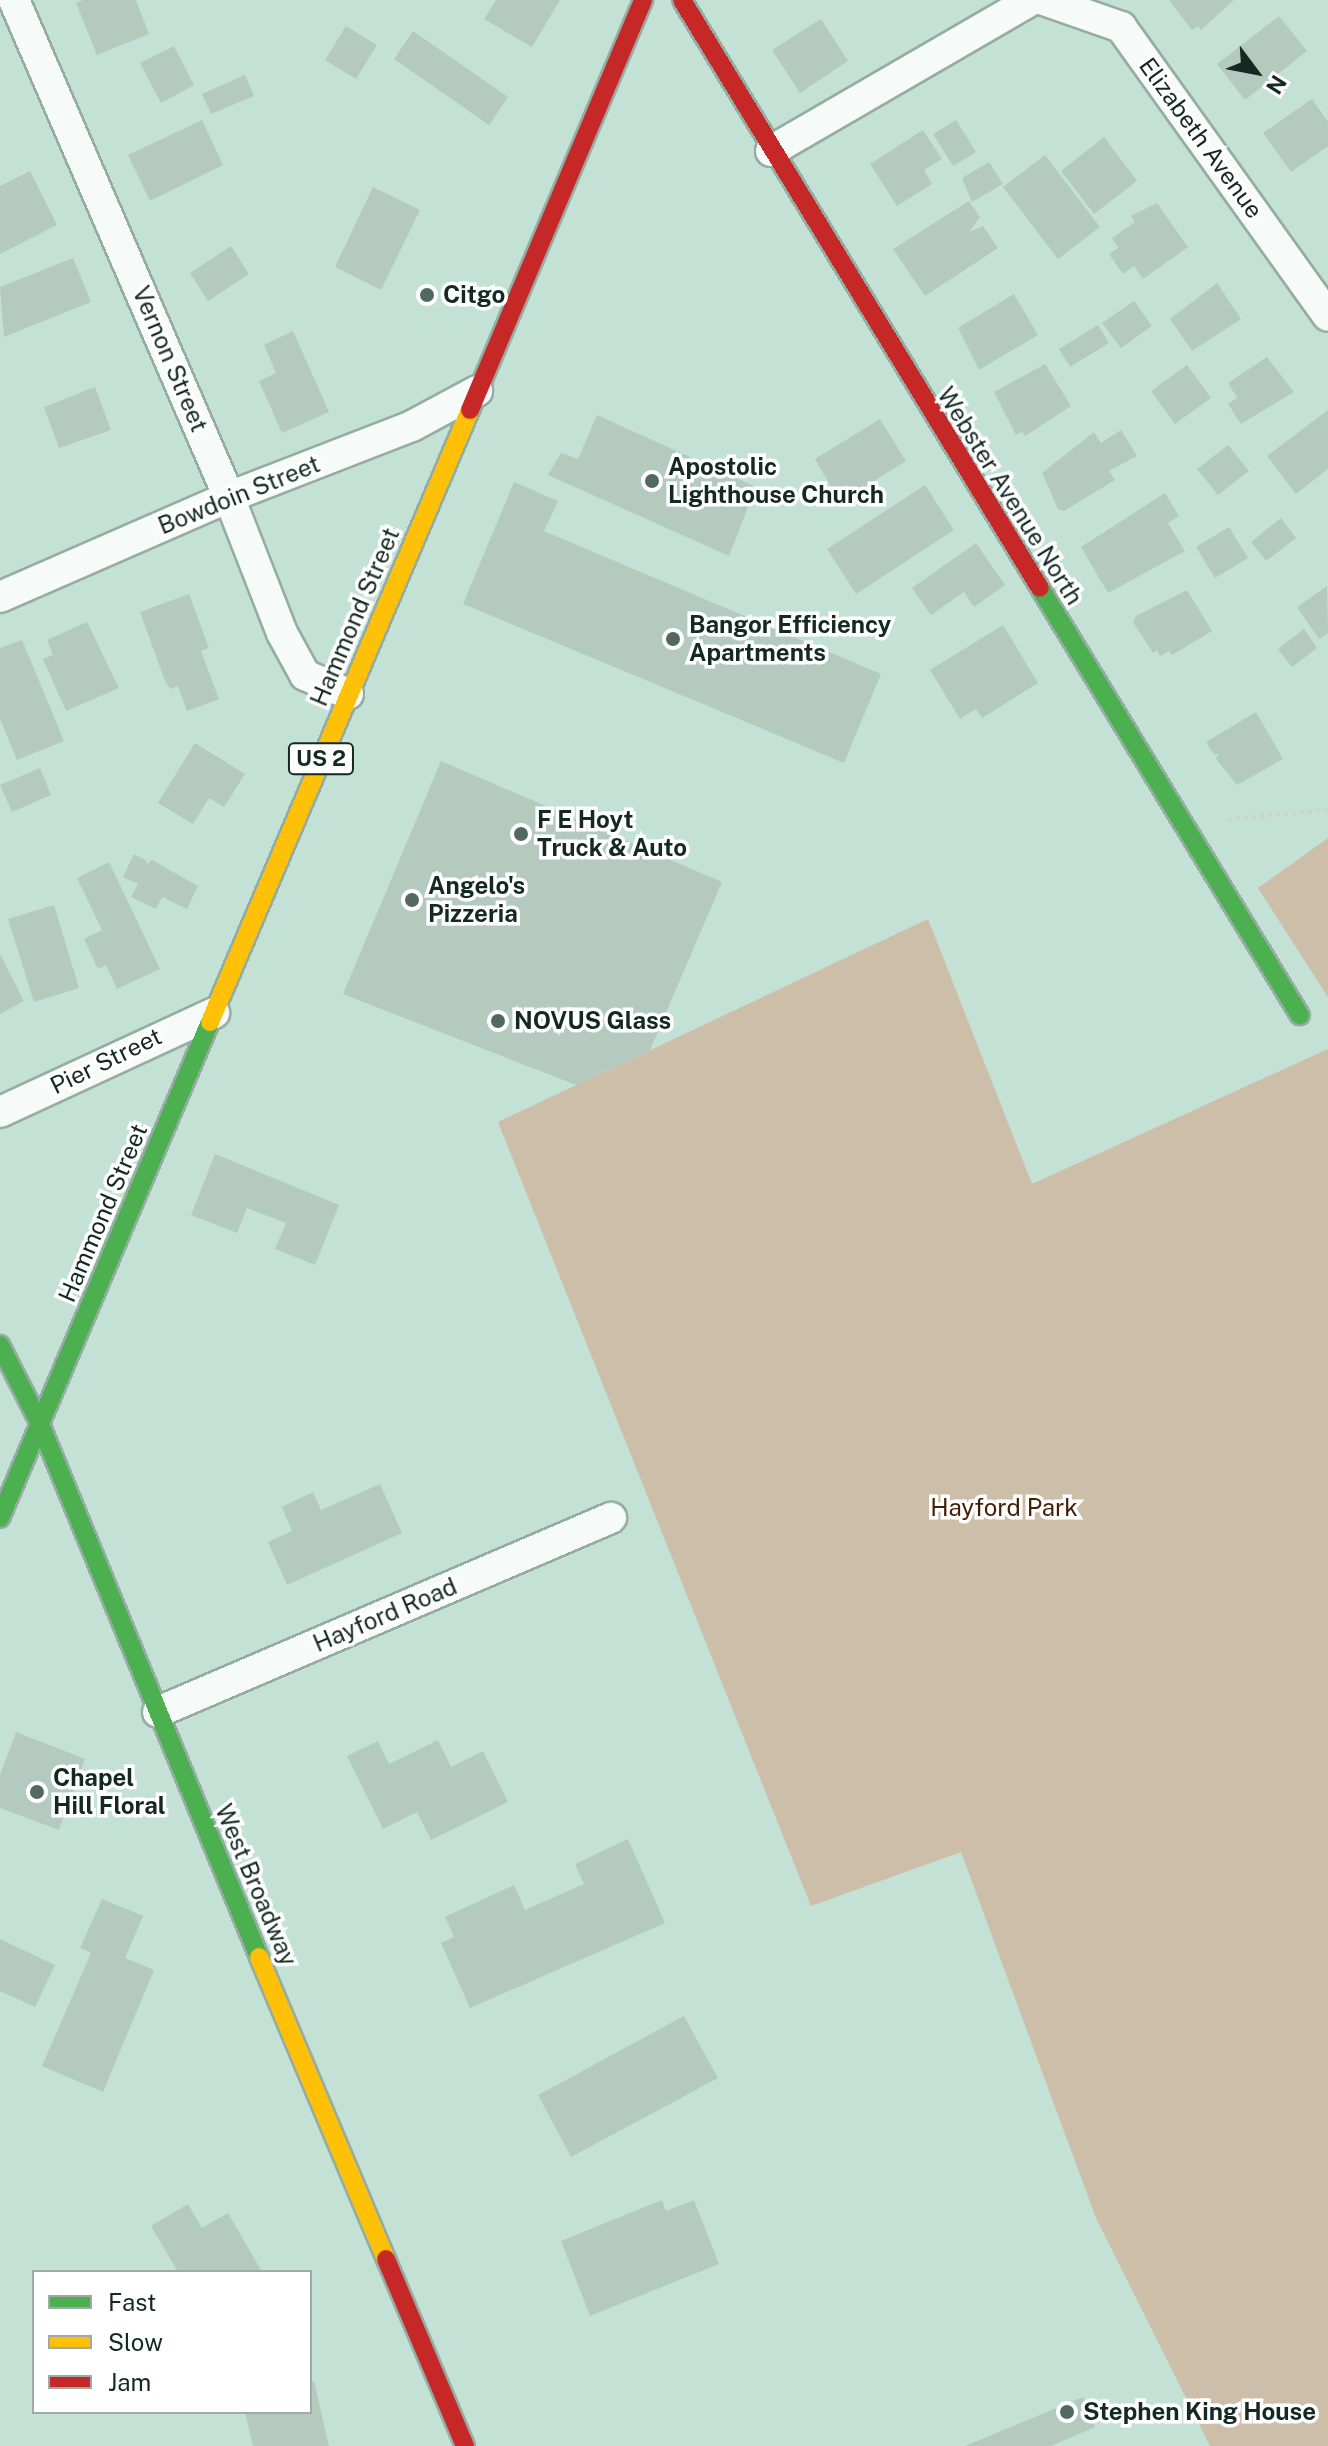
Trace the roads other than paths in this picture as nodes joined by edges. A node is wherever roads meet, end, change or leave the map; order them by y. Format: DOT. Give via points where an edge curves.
graph roads {
  1 [pos="14,0"];
  2 [pos="643,0"];
  3 [pos="682,0"];
  4 [pos="1032,0"];
  5 [pos="1044,0"];
  6 [pos="771,151"];
  7 [pos="1328,316"];
  8 [pos="477,391"];
  9 [pos="229,497"];
  10 [pos="0,597"];
  11 [pos="348,694"];
  12 [pos="214,1013"];
  13 [pos="1300,1015"];
  14 [pos="0,1112"];
  15 [pos="0,1345"];
  16 [pos="40,1424"];
  17 [pos="0,1518"];
  18 [pos="611,1518"];
  19 [pos="158,1712"];
  20 [pos="465,2446"];
  1 -- 9 [label="street, Vernon Street"];
  2 -- 8 [label="street, Hammond Street / US 2"];
  3 -- 6 [label="street, Webster Avenue North"];
  4 -- 6 [label="street"];
  5 -- 7 [label="street, Elizabeth Avenue" via="1121,27"];
  6 -- 13 [label="street, Webster Avenue North"];
  8 -- 9 [label="street, Bowdoin Street" via="412,426"];
  8 -- 11 [label="street, Hammond Street / US 2"];
  9 -- 10 [label="street, Bowdoin Street"];
  9 -- 11 [label="street, Vernon Street" via="282,633 305,675"];
  11 -- 12 [label="street, Hammond Street / US 2"];
  12 -- 14 [label="street, Pier Street"];
  12 -- 16 [label="street, Hammond Street / US 2"];
  15 -- 16 [label="street, West Broadway"];
  16 -- 17 [label="street, Hammond Street / US 2"];
  16 -- 19 [label="street, West Broadway"];
  18 -- 19 [label="street, Hayford Road"];
  19 -- 20 [label="street, West Broadway"];
}
